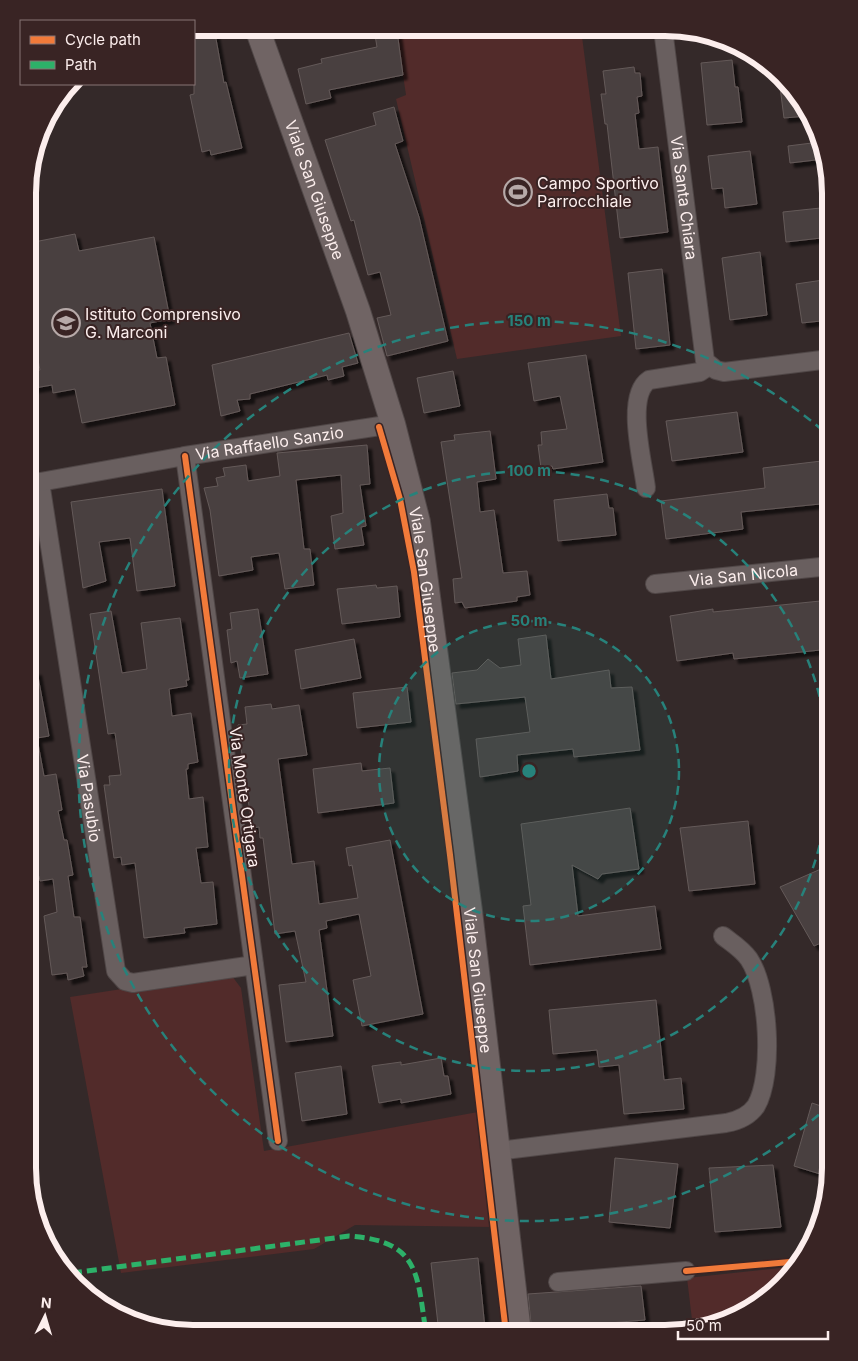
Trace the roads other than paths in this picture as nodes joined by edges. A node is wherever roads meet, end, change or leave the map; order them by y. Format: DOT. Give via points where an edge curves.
graph roads {
  1 [pos="260,36"];
  2 [pos="665,36"];
  3 [pos="822,359"];
  4 [pos="709,366"];
  5 [pos="393,424"];
  6 [pos="185,456"];
  7 [pos="36,483"];
  8 [pos="646,488"];
  9 [pos="36,495"];
  10 [pos="822,567"];
  11 [pos="655,584"];
  12 [pos="723,936"];
  13 [pos="254,965"];
  14 [pos="278,1141"];
  15 [pos="498,1151"];
  16 [pos="686,1271"];
  17 [pos="558,1282"];
  18 [pos="519,1325"];
  1 -- 5 [label="main road, Viale San Giuseppe" via="358,312"];
  2 -- 4 [label="street, Via Santa Chiara" via="703,354"];
  3 -- 4 [label="street" via="724,372"];
  4 -- 8 [label="street" via="700,372 649,380 640,391 636,410"];
  5 -- 6 [label="street, Via Raffaello Sanzio"];
  5 -- 15 [label="main road, Viale San Giuseppe" via="411,489 425,559"];
  6 -- 7 [label="street, Via Raffaello Sanzio"];
  6 -- 13 [label="street, Via Monte Ortigara"];
  9 -- 13 [label="street, Via Pasubio" via="116,971 126,981 134,983"];
  10 -- 11 [label="street, Via San Nicola"];
  12 -- 15 [label="street" via="738,946 749,960 755,971 763,1007 765,1073 759,1098 749,1113 726,1123"];
  13 -- 14 [label="street, Via Monte Ortigara"];
  15 -- 18 [label="main road, Viale San Giuseppe"];
  16 -- 17 [label="street"];
}
